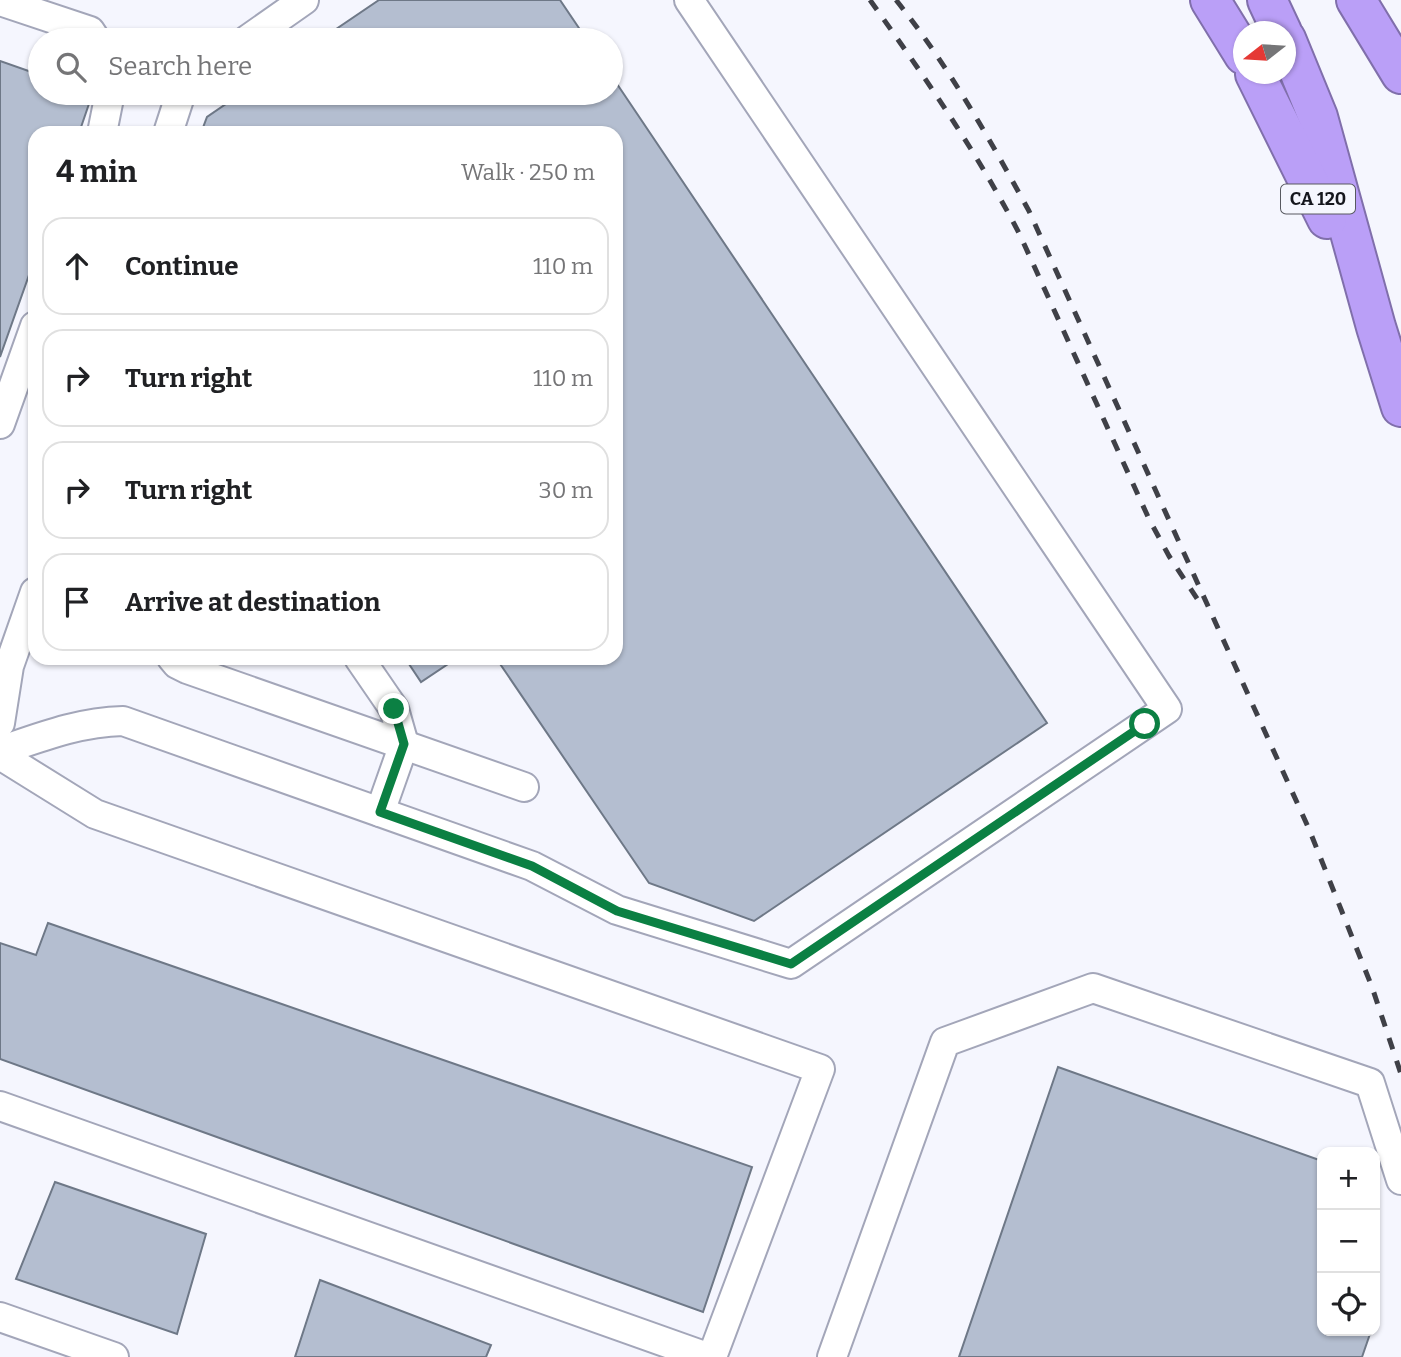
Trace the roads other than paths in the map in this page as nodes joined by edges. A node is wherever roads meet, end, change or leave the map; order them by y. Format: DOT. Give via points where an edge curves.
graph roads {
  1 [pos="304,0"];
  2 [pos="689,0"];
  3 [pos="1210,0"];
  4 [pos="1267,0"];
  5 [pos="1356,0"];
  6 [pos="0,1"];
  7 [pos="1277,21"];
  8 [pos="81,28"];
  9 [pos="264,28"];
  10 [pos="1233,37"];
  11 [pos="1296,63"];
  12 [pos="1401,74"];
  13 [pos="1260,84"];
  14 [pos="108,105"];
  15 [pos="177,105"];
  16 [pos="103,126"];
  17 [pos="170,126"];
  18 [pos="1376,327"];
  19 [pos="28,346"];
  20 [pos="1401,407"];
  21 [pos="0,424"];
  22 [pos="28,612"];
  23 [pos="179,665"];
  24 [pos="364,665"];
  25 [pos="0,723"];
  26 [pos="404,744"];
  27 [pos="0,753"];
  28 [pos="524,787"];
  29 [pos="380,812"];
  30 [pos="0,1106"];
  31 [pos="1401,1180"];
  32 [pos="0,1317"];
  33 [pos="114,1357"];
  34 [pos="709,1357"];
  35 [pos="832,1357"];
  1 -- 9 [label="lane"];
  2 -- 29 [label="lane" via="1167,709 791,964 617,911 532,866"];
  3 -- 10 [label="highway"];
  4 -- 7 [label="highway"];
  5 -- 12 [label="highway"];
  6 -- 8 [label="lane"];
  11 -- 18 [label="highway" via="1318,117"];
  13 -- 18 [label="highway, CA 120"];
  14 -- 16 [label="lane"];
  15 -- 17 [label="lane"];
  18 -- 20 [label="highway, CA 120"];
  19 -- 21 [label="lane"];
  22 -- 25 [label="lane" via="9,666"];
  23 -- 26 [label="lane"];
  24 -- 26 [label="lane" via="394,709"];
  26 -- 28 [label="lane"];
  26 -- 29 [label="lane"];
  27 -- 29 [label="lane" via="72,727 123,721"];
  27 -- 34 [label="lane" via="95,814 820,1069"];
  30 -- 34 [label="lane"];
  31 -- 35 [label="lane" via="1370,1083 1093,988 945,1042"];
  32 -- 33 [label="lane"];
}
